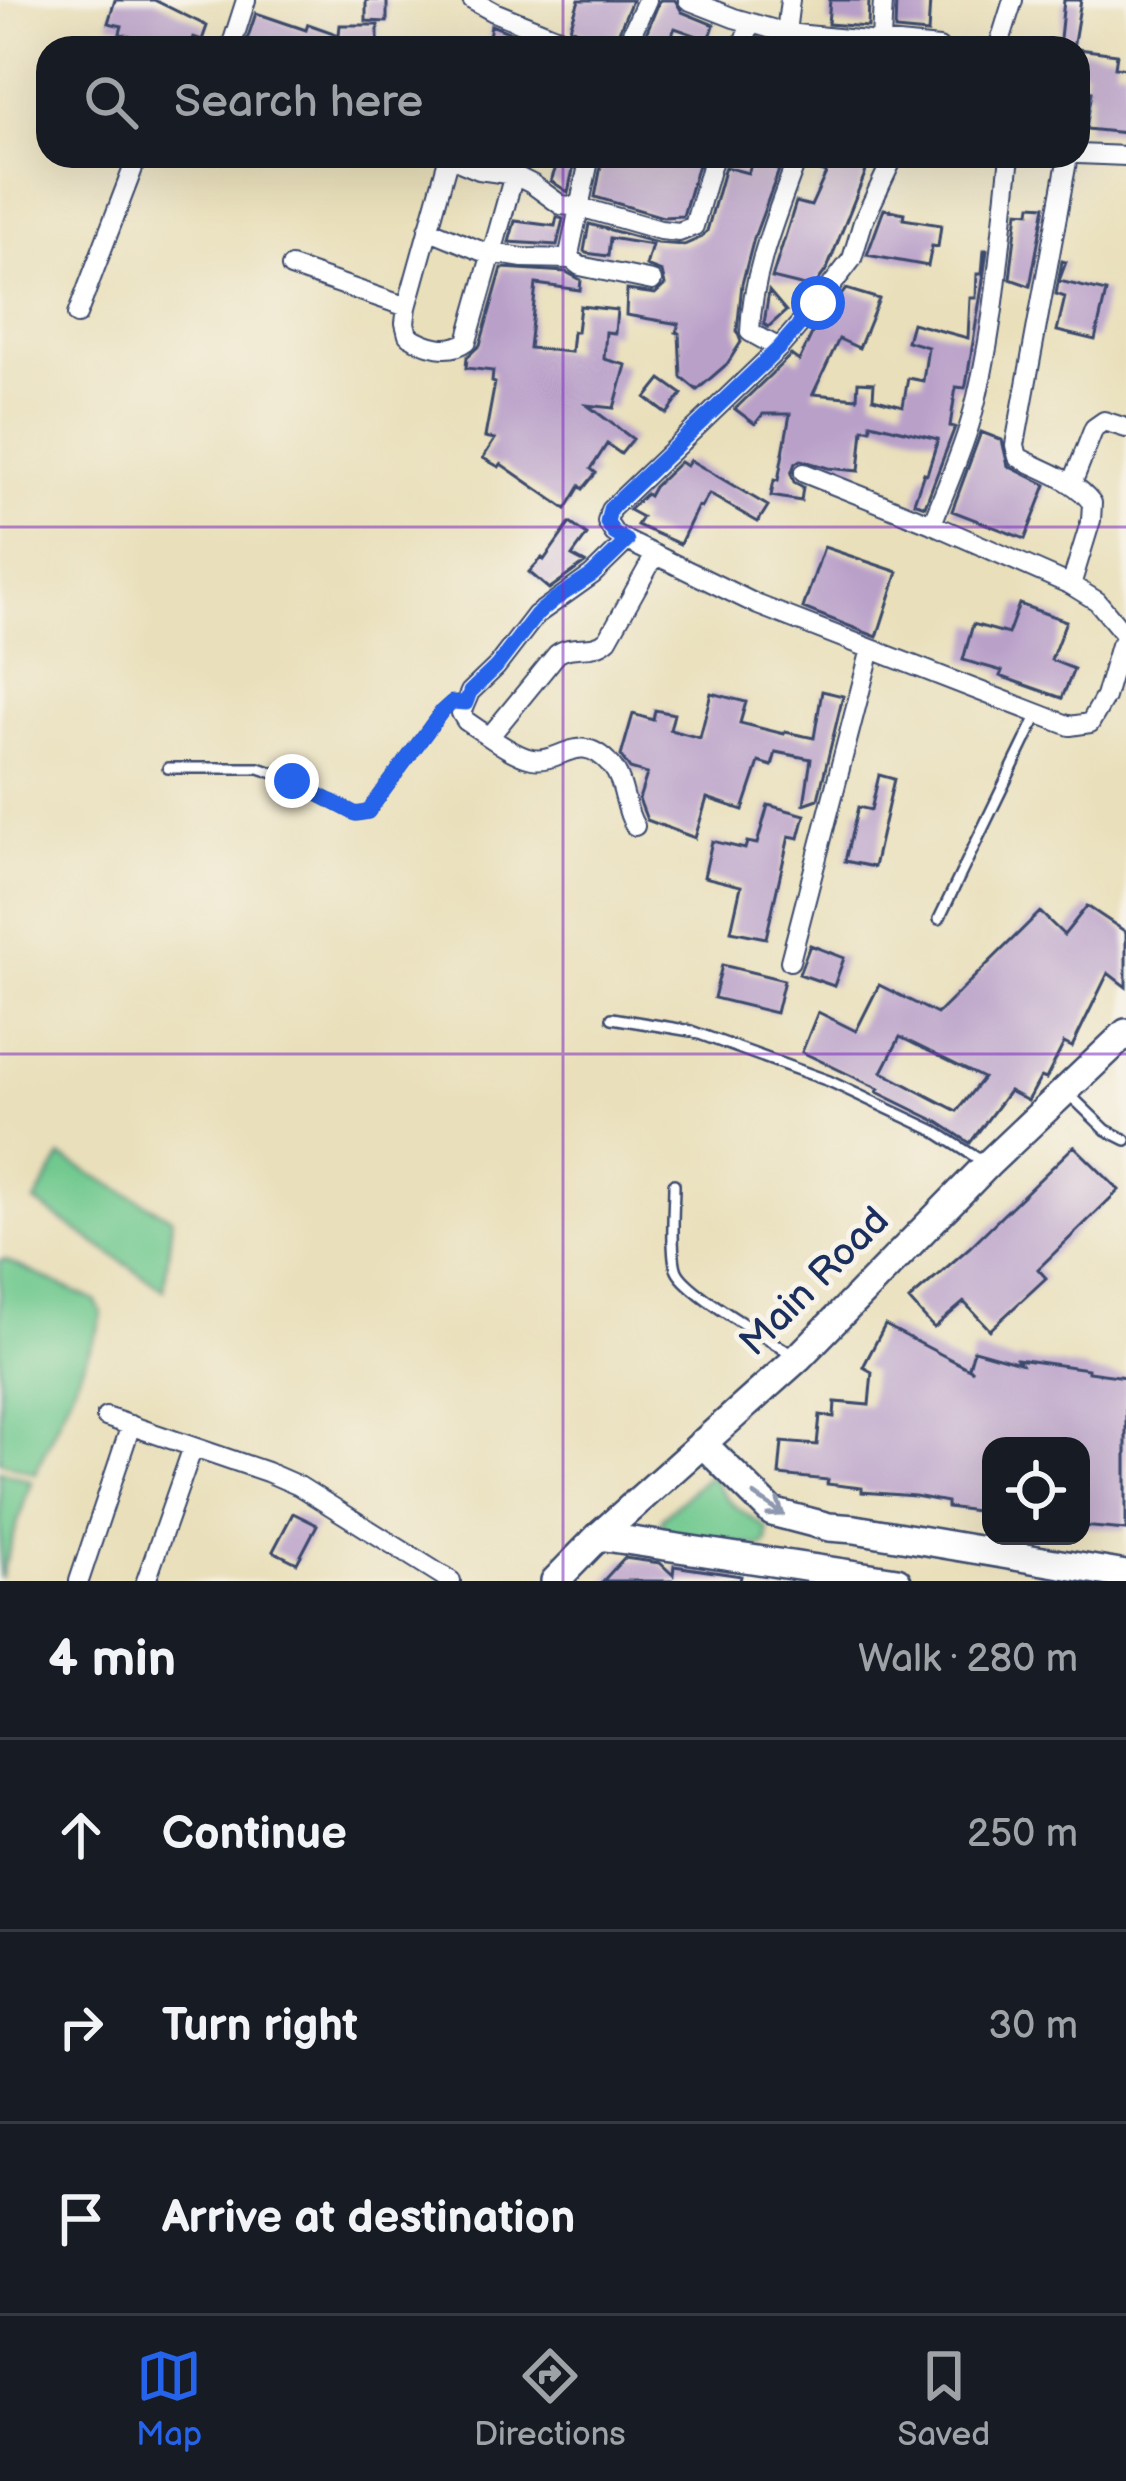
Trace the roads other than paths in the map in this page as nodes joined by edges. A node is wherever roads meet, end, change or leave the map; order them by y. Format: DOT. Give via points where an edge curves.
graph roads {
  1 [pos="246,0"];
  2 [pos="472,0"];
  3 [pos="647,0"];
  4 [pos="688,0"];
  5 [pos="790,0"];
  6 [pos="883,0"];
  7 [pos="1012,0"];
  8 [pos="751,23"];
  9 [pos="786,33"];
  10 [pos="236,36"];
  11 [pos="553,36"];
  12 [pos="630,36"];
  13 [pos="745,36"];
  14 [pos="822,36"];
  15 [pos="881,36"];
  16 [pos="1002,36"];
  17 [pos="1090,154"];
  18 [pos="1126,156"];
  19 [pos="133,168"];
  20 [pos="448,168"];
  21 [pos="473,168"];
  22 [pos="588,168"];
  23 [pos="711,168"];
  24 [pos="794,168"];
  25 [pos="888,168"];
  26 [pos="1009,168"];
  27 [pos="1066,168"];
  28 [pos="514,176"];
  29 [pos="580,207"];
  30 [pos="428,230"];
  31 [pos="493,252"];
  32 [pos="571,259"];
  33 [pos="291,267"];
  34 [pos="652,281"];
  35 [pos="407,307"];
  36 [pos="76,315"];
  37 [pos="779,348"];
  38 [pos="1126,428"];
  39 [pos="804,472"];
  40 [pos="1072,484"];
  41 [pos="932,524"];
  42 [pos="627,541"];
  43 [pos="655,554"];
  44 [pos="1071,585"];
  45 [pos="1126,639"];
  46 [pos="871,650"];
  47 [pos="466,703"];
  48 [pos="1038,714"];
  49 [pos="490,736"];
  50 [pos="168,768"];
  51 [pos="635,826"];
  52 [pos="939,920"];
  53 [pos="790,961"];
  54 [pos="613,1018"];
  55 [pos="1126,1033"];
  56 [pos="1065,1091"];
  57 [pos="1126,1140"];
  58 [pos="987,1165"];
  59 [pos="674,1184"];
  60 [pos="798,1358"];
  61 [pos="106,1417"];
  62 [pos="131,1426"];
  63 [pos="701,1443"];
  64 [pos="193,1447"];
  65 [pos="855,1529"];
  66 [pos="598,1536"];
  67 [pos="851,1573"];
  68 [pos="1126,1575"];
  69 [pos="79,1581"];
  70 [pos="146,1581"];
  71 [pos="451,1581"];
  72 [pos="555,1581"];
  73 [pos="897,1581"];
  1 -- 10 [label="street"];
  2 -- 11 [label="street"];
  3 -- 12 [label="street"];
  4 -- 8 [label="street"];
  5 -- 9 [label="street"];
  6 -- 15 [label="street"];
  7 -- 16 [label="street"];
  8 -- 9 [label="street"];
  8 -- 13 [label="street"];
  9 -- 14 [label="street"];
  17 -- 18 [label="street"];
  19 -- 36 [label="street"];
  20 -- 30 [label="street"];
  21 -- 28 [label="street"];
  22 -- 29 [label="street"];
  23 -- 29 [label="street" via="694,226 680,232"];
  24 -- 37 [label="street" via="751,312 750,332"];
  25 -- 37 [label="street" via="852,259"];
  26 -- 41 [label="street" via="993,316 964,439"];
  27 -- 40 [label="street" via="1016,445 1018,457"];
  28 -- 29 [label="street" via="561,205"];
  28 -- 31 [label="street"];
  29 -- 32 [label="street"];
  30 -- 31 [label="street"];
  30 -- 35 [label="street"];
  31 -- 32 [label="street"];
  31 -- 35 [label="street" via="474,326 458,348 408,335"];
  32 -- 34 [label="street"];
  33 -- 35 [label="street"];
  37 -- 42 [label="street" via="610,509 607,523"];
  38 -- 40 [label="street" via="1094,428"];
  39 -- 41 [label="street"];
  40 -- 44 [label="street" via="1092,503"];
  41 -- 44 [label="street"];
  42 -- 43 [label="street"];
  42 -- 47 [label="street" via="536,615"];
  43 -- 46 [label="street"];
  43 -- 49 [label="street" via="608,639 557,654"];
  44 -- 45 [label="street" via="1096,601"];
  45 -- 48 [label="street" via="1090,723 1070,726"];
  46 -- 48 [label="street"];
  46 -- 53 [label="street"];
  47 -- 49 [label="street" via="466,721"];
  47 -- 50 [label="lane" via="442,711 368,812 356,814 259,768"];
  48 -- 52 [label="lane"];
  49 -- 51 [label="street" via="535,760 572,749 597,754 620,779"];
  54 -- 58 [label="lane" via="691,1031 830,1081"];
  55 -- 56 [label="main road, Main Road"];
  56 -- 57 [label="lane"];
  56 -- 58 [label="main road, Main Road"];
  58 -- 60 [label="main road, Main Road"];
  59 -- 60 [label="lane" via="677,1272"];
  60 -- 63 [label="main road, Main Road"];
  61 -- 62 [label="street"];
  62 -- 64 [label="street"];
  62 -- 69 [label="street"];
  63 -- 65 [label="main road, one-way" via="772,1512"];
  63 -- 66 [label="main road, Main Road"];
  64 -- 70 [label="street"];
  64 -- 71 [label="street" via="299,1486"];
  65 -- 67 [label="main road"];
  65 -- 68 [label="main road"];
  66 -- 67 [label="main road"];
  66 -- 72 [label="main road, Main Road"];
  67 -- 73 [label="main road"];
}
